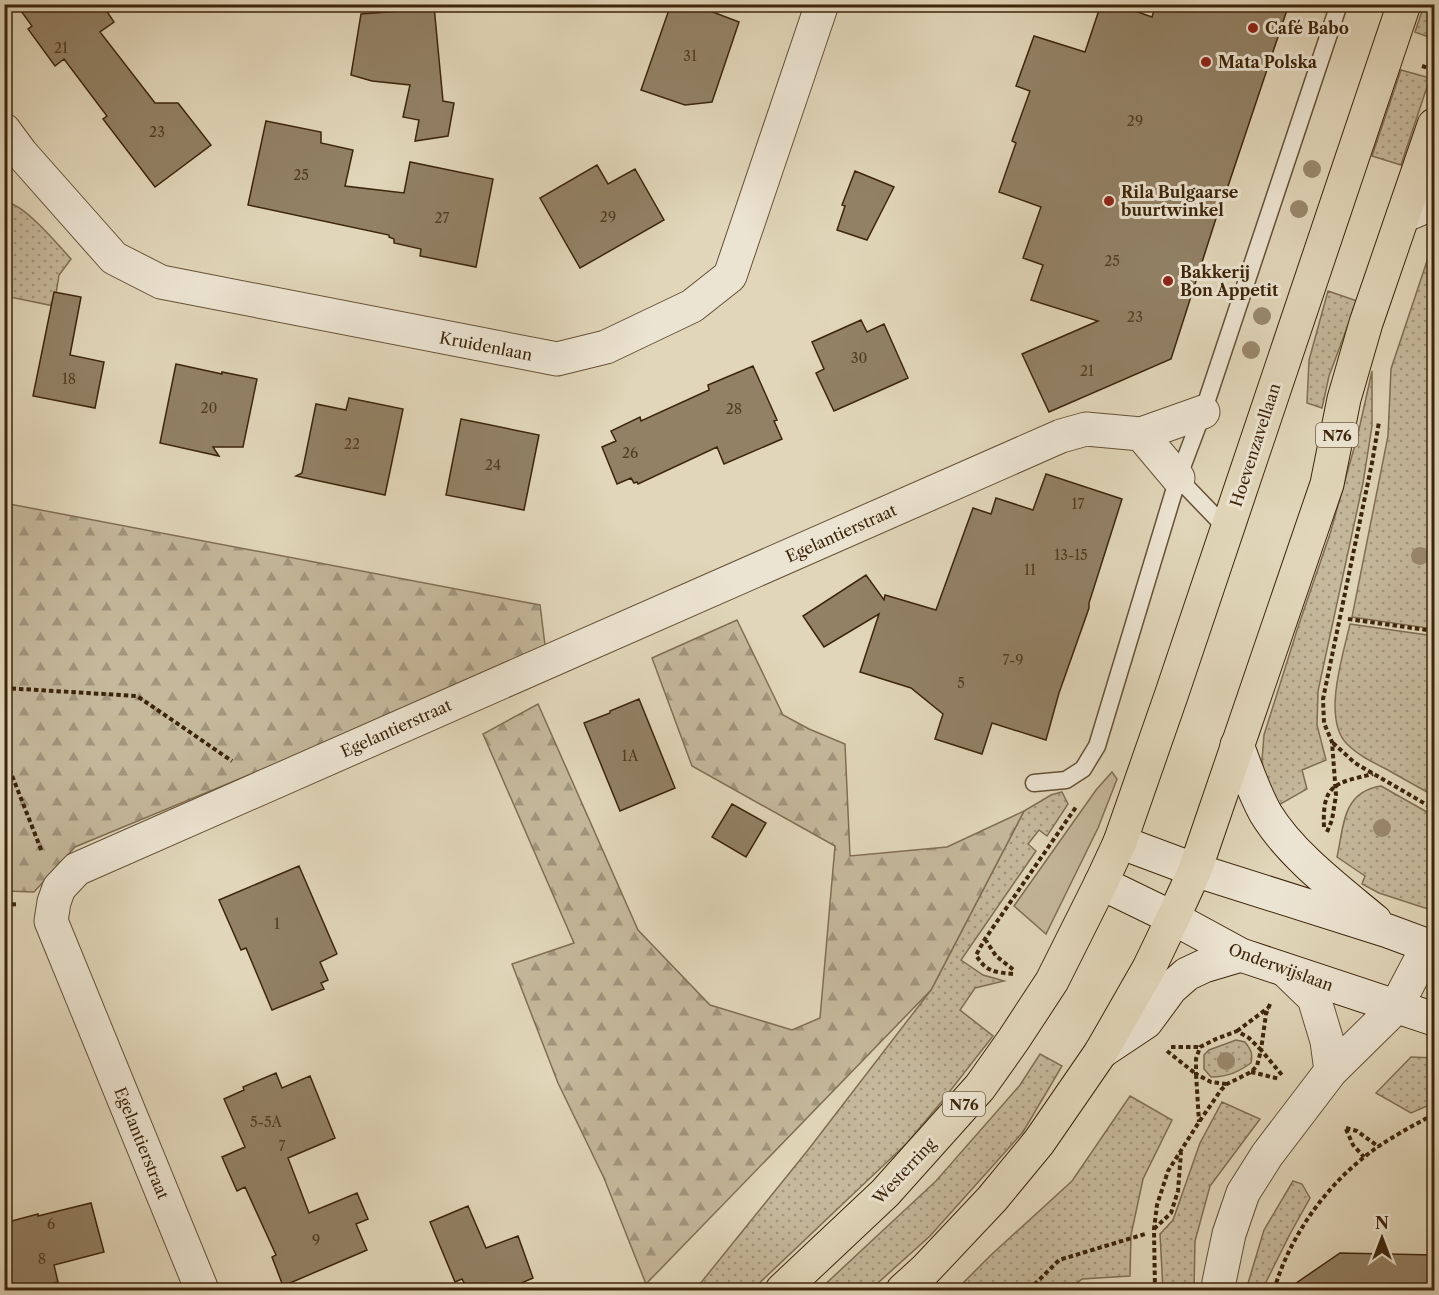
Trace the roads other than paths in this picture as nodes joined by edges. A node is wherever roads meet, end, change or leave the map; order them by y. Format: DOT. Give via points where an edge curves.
graph roads {
  1 [pos="822,4"];
  2 [pos="1339,4"];
  3 [pos="1404,4"];
  4 [pos="1434,125"];
  5 [pos="10,150"];
  6 [pos="1434,202"];
  7 [pos="1403,216"];
  8 [pos="1203,412"];
  9 [pos="1141,434"];
  10 [pos="1178,478"];
  11 [pos="1227,529"];
  12 [pos="1238,745"];
  13 [pos="1034,783"];
  14 [pos="1120,842"];
  15 [pos="1195,870"];
  16 [pos="1101,883"];
  17 [pos="1173,918"];
  18 [pos="1388,932"];
  19 [pos="1431,947"];
  20 [pos="1241,956"];
  21 [pos="1285,970"];
  22 [pos="1396,1007"];
  23 [pos="1434,1019"];
  24 [pos="1101,1052"];
  25 [pos="1331,1071"];
  26 [pos="202,1290"];
  27 [pos="782,1290"];
  28 [pos="903,1290"];
  29 [pos="1218,1290"];
  1 -- 5 [label="street, Kruidenlaan" via="730,276 692,306 606,347 556,359 161,282 114,258"];
  2 -- 8 [label="lane"];
  3 -- 11 [label="main road, Hoevenzavellaan / N76"];
  4 -- 7 [label="main road, N76"];
  6 -- 7 [label="street"];
  7 -- 12 [label="main road, N76" via="1365,323 1327,484"];
  8 -- 9 [label="street, Egelantierstraat"];
  8 -- 10 [label="lane"];
  9 -- 10 [label="street"];
  9 -- 26 [label="street, Egelantierstraat" via="1086,429 1061,436 77,869 59,888 51,921"];
  10 -- 11 [label="lane"];
  10 -- 13 [label="lane" via="1097,746 1083,769 1066,780"];
  11 -- 14 [label="main road, Hoevenzavellaan / N76"];
  12 -- 15 [label="main road, N76"];
  12 -- 18 [label="street" via="1266,813 1288,844"];
  14 -- 15 [label="street"];
  14 -- 16 [label="main road, Hoevenzavellaan / N76"];
  15 -- 17 [label="main road, N76"];
  15 -- 18 [label="street"];
  16 -- 17 [label="street, Onderwijslaan"];
  16 -- 27 [label="main road, Westerring / N76" via="1052,981 980,1087 885,1193"];
  17 -- 20 [label="street, Onderwijslaan"];
  17 -- 24 [label="main road, N76"];
  18 -- 19 [label="street"];
  19 -- 22 [label="street"];
  20 -- 21 [label="street, Onderwijslaan"];
  20 -- 24 [label="street" via="1187,974 1171,988 1146,1022"];
  21 -- 22 [label="street, Onderwijslaan"];
  21 -- 25 [label="street" via="1314,999 1327,1041"];
  22 -- 23 [label="street, Onderwijslaan"];
  22 -- 25 [label="street"];
  24 -- 28 [label="main road, N76" via="1039,1142 992,1199"];
  25 -- 29 [label="street" via="1244,1192 1229,1234"];
}
